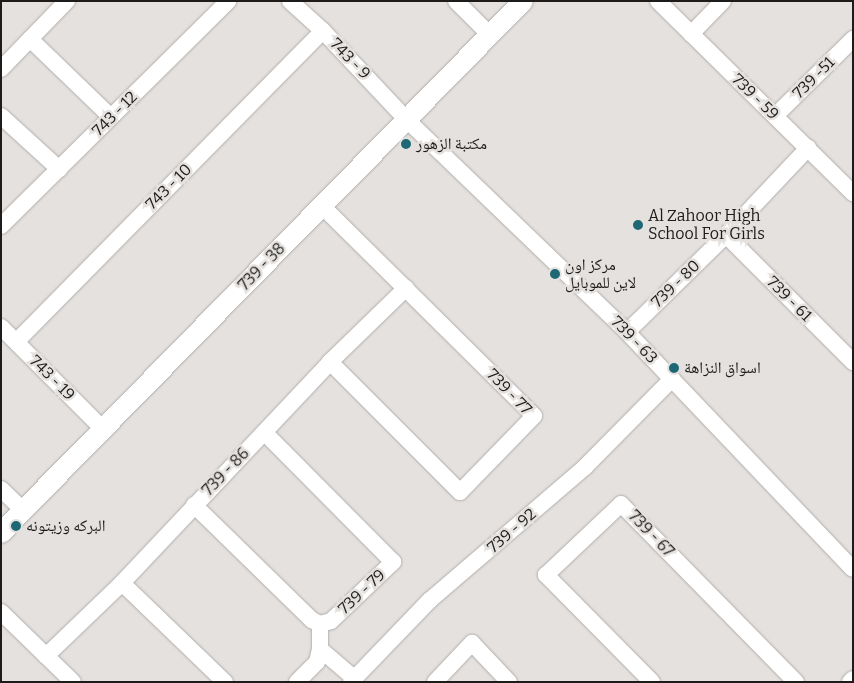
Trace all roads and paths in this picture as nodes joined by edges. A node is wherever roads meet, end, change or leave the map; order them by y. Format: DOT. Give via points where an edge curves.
graph roads {
  1 [pos="67,1"];
  2 [pos="228,1"];
  3 [pos="290,1"];
  4 [pos="456,1"];
  5 [pos="522,1"];
  6 [pos="658,1"];
  7 [pos="723,1"];
  8 [pos="323,31"];
  9 [pos="691,34"];
  10 [pos="490,35"];
  11 [pos="30,39"];
  12 [pos="853,39"];
  13 [pos="1,69"];
  14 [pos="1,116"];
  15 [pos="775,116"];
  16 [pos="112,117"];
  17 [pos="407,120"];
  18 [pos="808,148"];
  19 [pos="59,170"];
  20 [pos="853,193"];
  21 [pos="322,206"];
  22 [pos="1,226"];
  23 [pos="726,235"];
  24 [pos="406,288"];
  25 [pos="1,327"];
  26 [pos="627,332"];
  27 [pos="16,342"];
  28 [pos="330,362"];
  29 [pos="853,362"];
  30 [pos="672,379"];
  31 [pos="103,429"];
  32 [pos="264,432"];
  33 [pos="1,489"];
  34 [pos="194,505"];
  35 [pos="23,510"];
  36 [pos="1,532"];
  37 [pos="853,570"];
  38 [pos="122,583"];
  39 [pos="1,612"];
  40 [pos="320,624"];
  41 [pos="320,649"];
  42 [pos="46,656"];
  43 [pos="352,680"];
  44 [pos="73,682"];
  45 [pos="225,682"];
  46 [pos="298,682"];
  47 [pos="435,682"];
  48 [pos="509,682"];
  49 [pos="652,682"];
  50 [pos="796,682"];
  1 -- 11 [label="street"];
  2 -- 16 [label="street, 743 - 12"];
  3 -- 8 [label="street, 743 - 9"];
  4 -- 10 [label="street"];
  5 -- 10 [label="street, 739 - 38"];
  6 -- 9 [label="street, 739 - 59"];
  7 -- 9 [label="street"];
  8 -- 17 [label="street, 743 - 9"];
  8 -- 27 [label="street, 743 - 10"];
  9 -- 15 [label="street, 739 - 59"];
  10 -- 17 [label="street, 739 - 38"];
  11 -- 13 [label="street"];
  11 -- 16 [label="street"];
  12 -- 15 [label="street, 739 -51"];
  14 -- 19 [label="street"];
  15 -- 18 [label="street, 739 - 59"];
  16 -- 19 [label="street, 743 - 12"];
  17 -- 21 [label="street, 739 - 38"];
  17 -- 26 [label="street, 739 - 63"];
  18 -- 20 [label="street, 739 - 59"];
  18 -- 23 [label="street, 739 - 80"];
  19 -- 22 [label="street, 743 - 12"];
  21 -- 24 [label="street, 739 - 77"];
  21 -- 31 [label="street, 739 - 38"];
  23 -- 26 [label="street, 739 - 80"];
  23 -- 29 [label="street, 739 - 61"];
  24 -- 28 [label="street, 739 - 86"];
  24 -- 28 [label="street, 739 - 77" via="534,416 460,492"];
  25 -- 27 [label="street, 743 - 19"];
  26 -- 30 [label="street, 739 - 63"];
  27 -- 31 [label="street, 743 - 19"];
  28 -- 32 [label="street, 739 - 86"];
  30 -- 37 [label="street, 739 - 63"];
  30 -- 43 [label="street, 739 - 92" via="585,467 430,600"];
  31 -- 35 [label="street, 739 - 38"];
  32 -- 34 [label="street, 739 - 86"];
  32 -- 40 [label="street, 739 - 79" via="393,562 331,621"];
  33 -- 35 [label="street"];
  34 -- 38 [label="street, 739 - 86"];
  34 -- 40 [label="street, 739 - 79" via="312,620"];
  35 -- 36 [label="street, 739 - 38"];
  38 -- 42 [label="street, 739 - 86"];
  38 -- 45 [label="street"];
  39 -- 42 [label="street"];
  40 -- 41 [label="street"];
  41 -- 43 [label="street"];
  41 -- 46 [label="street" via="317,662"];
  42 -- 44 [label="street"];
  47 -- 48 [label="street" via="472,643"];
  49 -- 50 [label="street, 739 - 67" via="546,575 621,504"];
}
